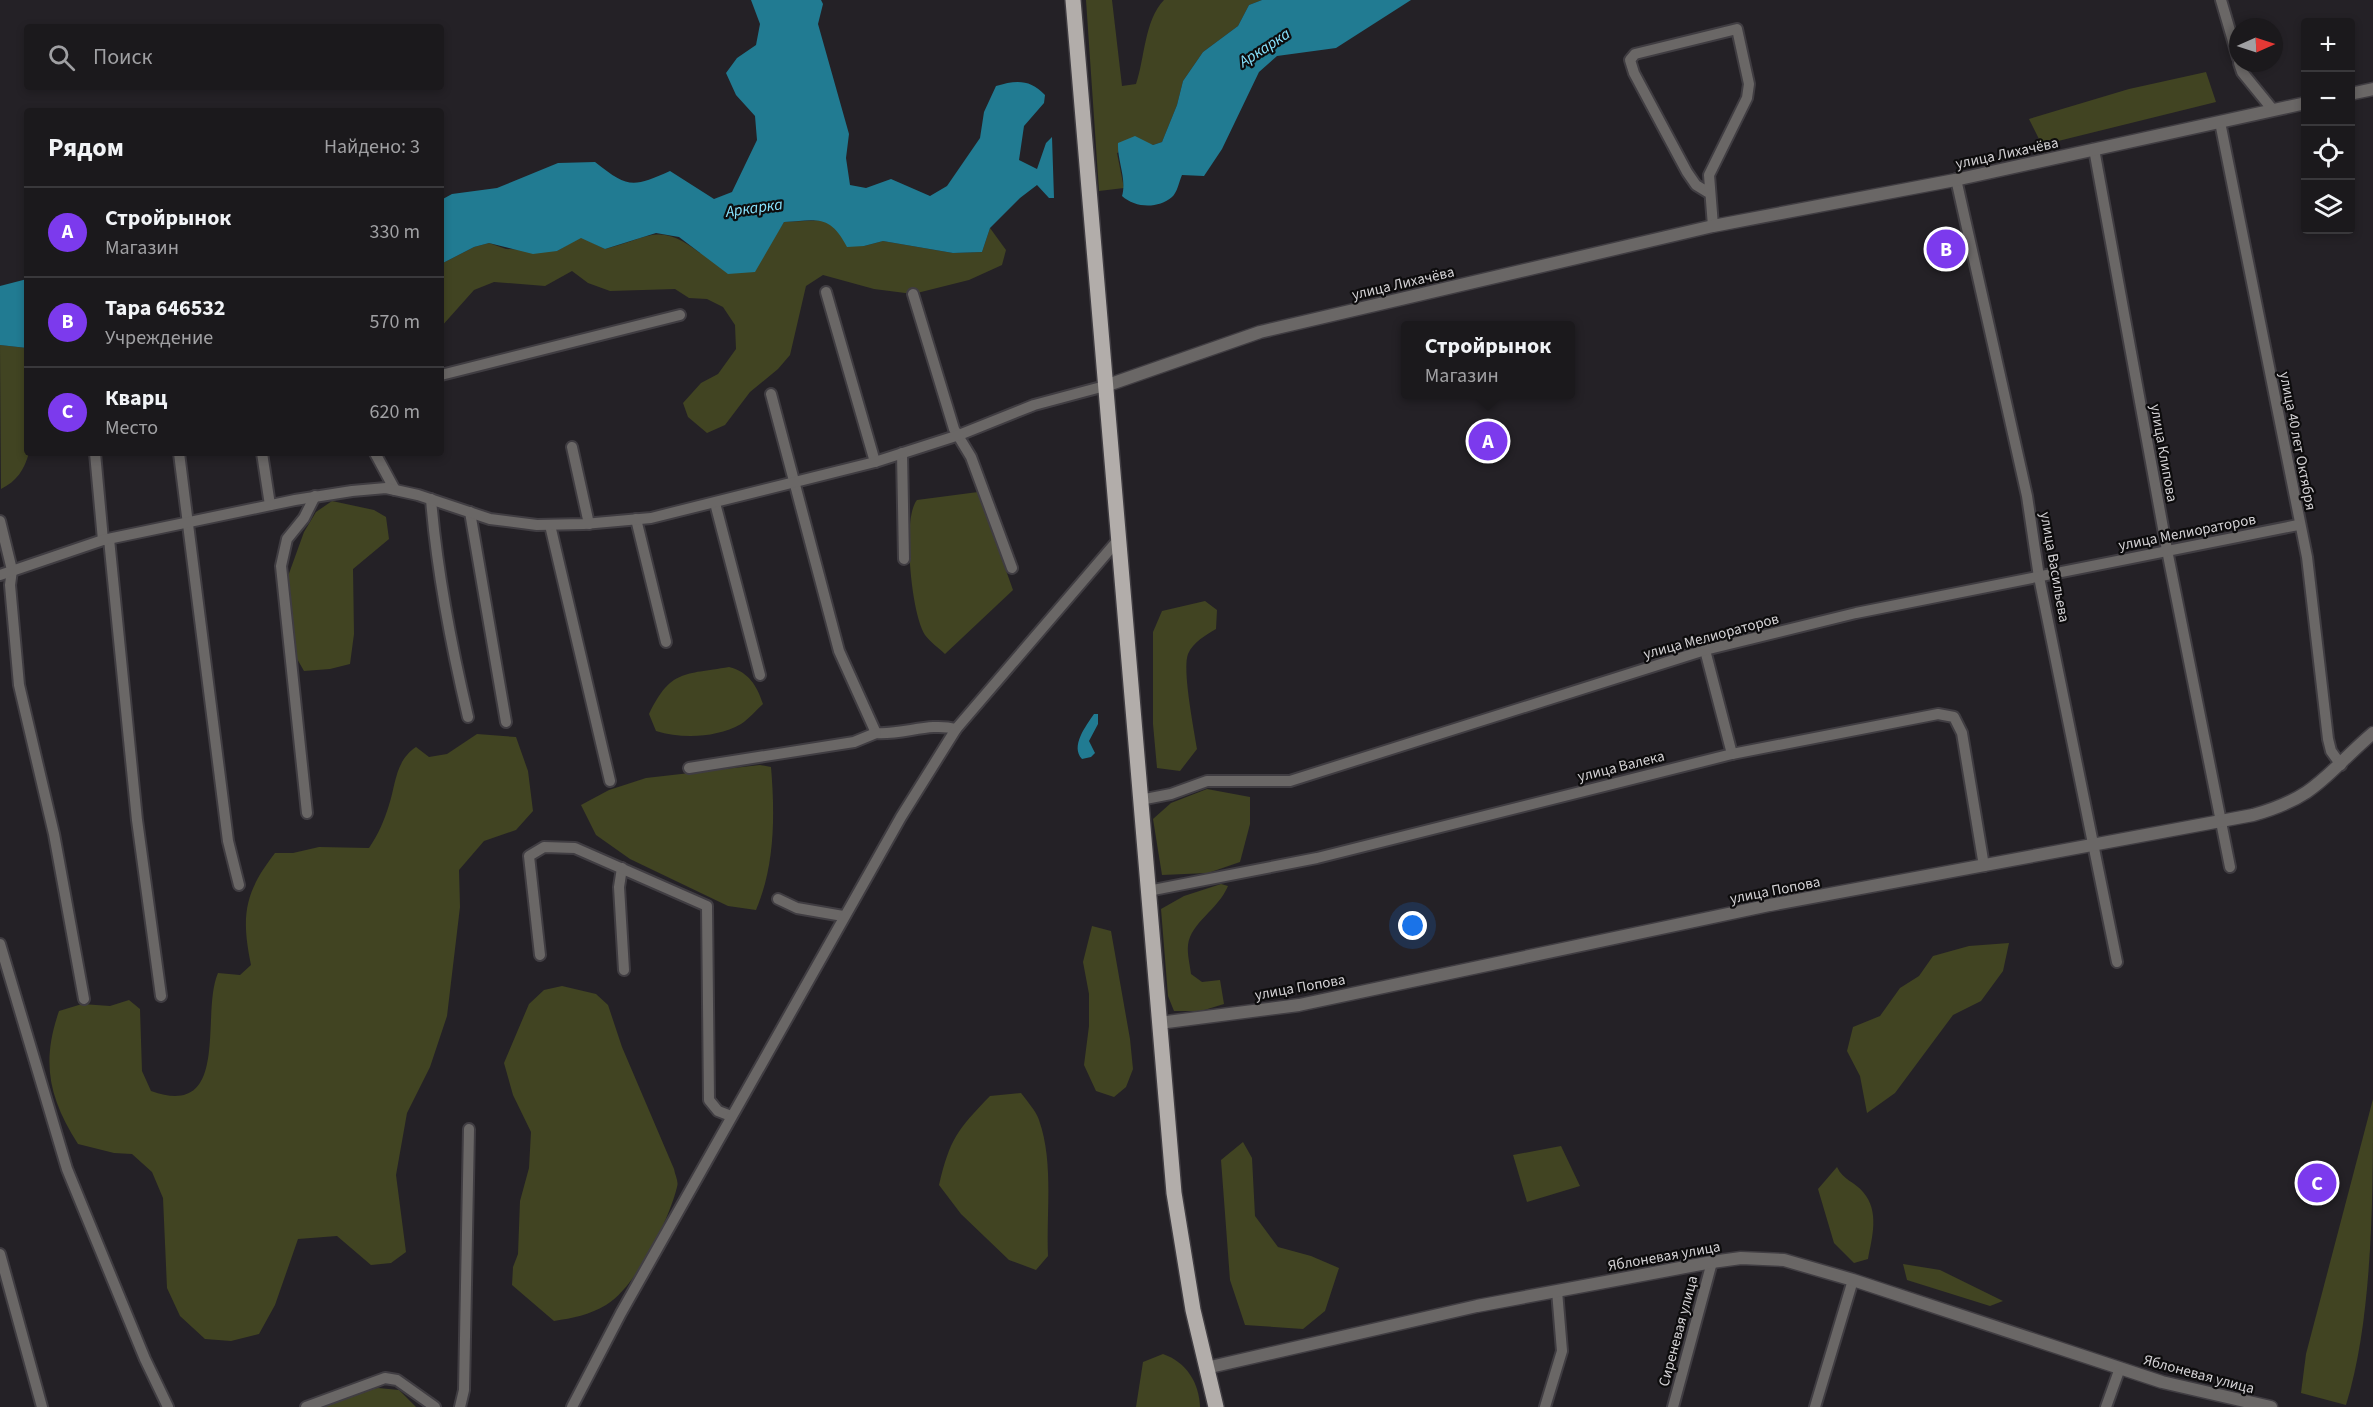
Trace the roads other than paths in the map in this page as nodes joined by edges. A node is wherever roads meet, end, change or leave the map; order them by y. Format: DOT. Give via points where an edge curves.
graph roads {
  1 [pos="1073,0"];
  2 [pos="2221,0"];
  3 [pos="2229,27"];
  4 [pos="2242,72"];
  5 [pos="2373,89"];
  6 [pos="2355,93"];
  7 [pos="2301,104"];
  8 [pos="2272,110"];
  9 [pos="2220,122"];
  10 [pos="2094,149"];
  11 [pos="1956,179"];
  12 [pos="1709,193"];
  13 [pos="1713,226"];
  14 [pos="826,292"];
  15 [pos="913,294"];
  16 [pos="680,315"];
  17 [pos="444,374"];
  18 [pos="1105,386"];
  19 [pos="771,394"];
  20 [pos="959,435"];
  21 [pos="572,447"];
  22 [pos="902,453"];
  23 [pos="95,456"];
  24 [pos="179,456"];
  25 [pos="262,456"];
  26 [pos="377,456"];
  27 [pos="875,462"];
  28 [pos="796,483"];
  29 [pos="395,490"];
  30 [pos="315,496"];
  31 [pos="431,499"];
  32 [pos="715,503"];
  33 [pos="270,505"];
  34 [pos="470,512"];
  35 [pos="636,519"];
  36 [pos="0,521"];
  37 [pos="190,522"];
  38 [pos="589,524"];
  39 [pos="550,525"];
  40 [pos="2298,525"];
  41 [pos="106,540"];
  42 [pos="1118,540"];
  43 [pos="2167,550"];
  44 [pos="904,559"];
  45 [pos="1012,568"];
  46 [pos="12,570"];
  47 [pos="0,575"];
  48 [pos="2039,577"];
  49 [pos="666,642"];
  50 [pos="1705,650"];
  51 [pos="760,675"];
  52 [pos="468,717"];
  53 [pos="506,722"];
  54 [pos="956,729"];
  55 [pos="876,733"];
  56 [pos="2373,733"];
  57 [pos="1732,754"];
  58 [pos="2341,765"];
  59 [pos="689,768"];
  60 [pos="610,781"];
  61 [pos="1140,800"];
  62 [pos="307,813"];
  63 [pos="2221,819"];
  64 [pos="2093,844"];
  65 [pos="1984,866"];
  66 [pos="2230,867"];
  67 [pos="622,868"];
  68 [pos="239,885"];
  69 [pos="1148,891"];
  70 [pos="778,899"];
  71 [pos="843,916"];
  72 [pos="0,944"];
  73 [pos="540,955"];
  74 [pos="2117,962"];
  75 [pos="624,970"];
  76 [pos="161,996"];
  77 [pos="84,999"];
  78 [pos="1159,1023"];
  79 [pos="731,1116"];
  80 [pos="469,1129"];
  81 [pos="0,1254"];
  82 [pos="1712,1262"];
  83 [pos="1853,1280"];
  84 [pos="1557,1291"];
  85 [pos="1206,1368"];
  86 [pos="2120,1368"];
  87 [pos="42,1407"];
  88 [pos="168,1407"];
  89 [pos="306,1407"];
  90 [pos="435,1407"];
  91 [pos="460,1407"];
  92 [pos="572,1407"];
  93 [pos="1216,1407"];
  94 [pos="1545,1407"];
  95 [pos="1673,1407"];
  96 [pos="1815,1407"];
  97 [pos="2106,1407"];
  98 [pos="2271,1407"];
  1 -- 18 [label="main road"];
  2 -- 3 [label="street"];
  4 -- 8 [label="street"];
  5 -- 6 [label="street"];
  7 -- 8 [label="street, улица Лихачёва"];
  8 -- 9 [label="street, улица Лихачёва"];
  9 -- 10 [label="street, улица Лихачёва"];
  9 -- 40 [label="street, улица 40 лет Октября"];
  10 -- 11 [label="street, улица Лихачёва"];
  10 -- 43 [label="street, улица Клипова"];
  11 -- 13 [label="street, улица Лихачёва"];
  11 -- 48 [label="street, улица Васильева" via="2027,496"];
  12 -- 12 [label="street" via="1709,175 1747,98 1749,84 1737,29 1635,54 1630,60 1687,172 1696,185"];
  12 -- 13 [label="street"];
  13 -- 18 [label="street, улица Лихачёва" via="1260,332"];
  14 -- 27 [label="street"];
  15 -- 20 [label="street"];
  16 -- 17 [label="street"];
  18 -- 20 [label="street" via="1034,405"];
  18 -- 42 [label="main road"];
  19 -- 28 [label="street"];
  20 -- 22 [label="street"];
  20 -- 45 [label="street"];
  21 -- 38 [label="street"];
  22 -- 27 [label="street"];
  22 -- 44 [label="street"];
  23 -- 41 [label="street"];
  24 -- 37 [label="street"];
  25 -- 33 [label="street"];
  26 -- 29 [label="street"];
  27 -- 28 [label="street"];
  28 -- 32 [label="street"];
  28 -- 55 [label="street" via="839,651"];
  29 -- 30 [label="street"];
  29 -- 31 [label="street"];
  30 -- 33 [label="street"];
  30 -- 62 [label="street" via="287,539 281,566"];
  31 -- 34 [label="street"];
  31 -- 52 [label="street" via="434,544"];
  32 -- 35 [label="street"];
  32 -- 51 [label="street"];
  33 -- 37 [label="street"];
  34 -- 39 [label="street" via="490,519"];
  34 -- 53 [label="street"];
  35 -- 38 [label="street"];
  35 -- 49 [label="street"];
  36 -- 46 [label="street"];
  37 -- 41 [label="street"];
  37 -- 68 [label="street" via="226,830"];
  38 -- 39 [label="street"];
  39 -- 60 [label="street"];
  40 -- 43 [label="street, улица Мелиораторов"];
  40 -- 58 [label="street, улица 40 лет Октября" via="2307,557 2328,739"];
  41 -- 46 [label="street"];
  41 -- 76 [label="street"];
  42 -- 54 [label="street"];
  42 -- 61 [label="main road"];
  43 -- 48 [label="street, улица Мелиораторов"];
  43 -- 63 [label="street, улица Клипова"];
  46 -- 47 [label="street"];
  46 -- 77 [label="street" via="19,686 54,834"];
  48 -- 50 [label="street, улица Мелиораторов" via="1856,613"];
  48 -- 64 [label="street, улица Васильева"];
  50 -- 57 [label="street"];
  50 -- 61 [label="street, улица Мелиораторов" via="1290,781 1207,781"];
  54 -- 55 [label="street" via="941,725"];
  54 -- 71 [label="street"];
  55 -- 59 [label="street" via="854,742"];
  56 -- 58 [label="street, улица Попова"];
  57 -- 65 [label="street, улица Валека" via="1938,714 1954,717 1962,733"];
  57 -- 69 [label="street, улица Валека" via="1317,858"];
  58 -- 63 [label="street, улица Попова" via="2311,792 2277,808"];
  61 -- 69 [label="main road"];
  63 -- 64 [label="street, улица Попова"];
  63 -- 66 [label="street, улица Клипова"];
  64 -- 65 [label="street, улица Попова"];
  64 -- 74 [label="street, улица Васильева"];
  65 -- 78 [label="street, улица Попова" via="1770,905 1299,1005"];
  67 -- 73 [label="street" via="575,848 544,847 529,856"];
  67 -- 75 [label="street" via="619,887"];
  67 -- 79 [label="street" via="707,906 710,1100 718,1111"];
  69 -- 78 [label="main road"];
  70 -- 71 [label="street" via="797,908"];
  71 -- 79 [label="street"];
  72 -- 88 [label="street" via="67,1169"];
  78 -- 85 [label="main road" via="1182,1248"];
  79 -- 92 [label="street"];
  80 -- 91 [label="street" via="464,1390"];
  81 -- 87 [label="street"];
  82 -- 83 [label="street, Яблоневая улица" via="1741,1258 1784,1260"];
  82 -- 84 [label="street, Яблоневая улица"];
  82 -- 95 [label="street, Сиреневая улица"];
  83 -- 86 [label="street, Яблоневая улица"];
  83 -- 96 [label="street"];
  84 -- 85 [label="street, Яблоневая улица"];
  84 -- 94 [label="street" via="1562,1351"];
  85 -- 93 [label="main road"];
  86 -- 97 [label="street, Яблоневая улица"];
  86 -- 98 [label="street, Яблоневая улица" via="2202,1393"];
  89 -- 90 [label="street" via="385,1377 397,1380"];
}
